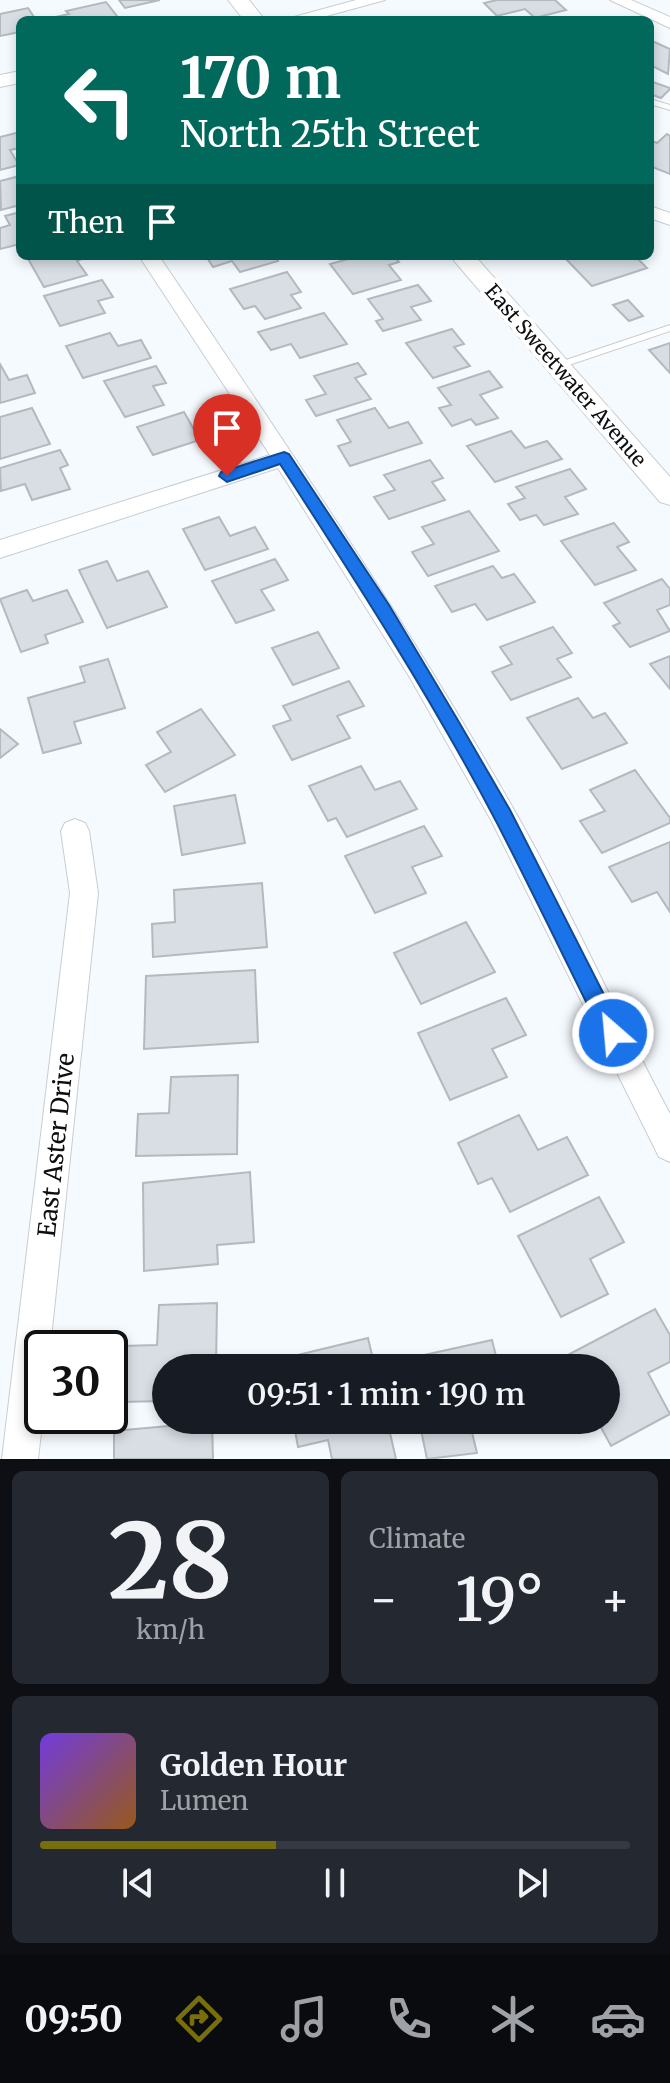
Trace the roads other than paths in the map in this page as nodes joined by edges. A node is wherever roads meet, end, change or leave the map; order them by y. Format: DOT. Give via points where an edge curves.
graph roads {
  1 [pos="238,0"];
  2 [pos="377,0"];
  3 [pos="618,0"];
  4 [pos="252,16"];
  5 [pos="308,16"];
  6 [pos="670,23"];
  7 [pos="152,260"];
  8 [pos="465,260"];
  9 [pos="670,328"];
  10 [pos="557,366"];
  11 [pos="284,458"];
  12 [pos="670,495"];
  13 [pos="0,549"];
  14 [pos="75,831"];
  15 [pos="670,1146"];
  16 [pos="20,1459"];
  1 -- 4 [label="street"];
  2 -- 5 [label="street"];
  3 -- 6 [label="street"];
  7 -- 11 [label="street"];
  8 -- 10 [label="street, East Sweetwater Avenue"];
  9 -- 10 [label="lane"];
  10 -- 12 [label="street, East Sweetwater Avenue"];
  11 -- 13 [label="street"];
  11 -- 15 [label="street" via="383,609 496,802"];
  14 -- 16 [label="street, East Aster Drive" via="84,893"];
}
